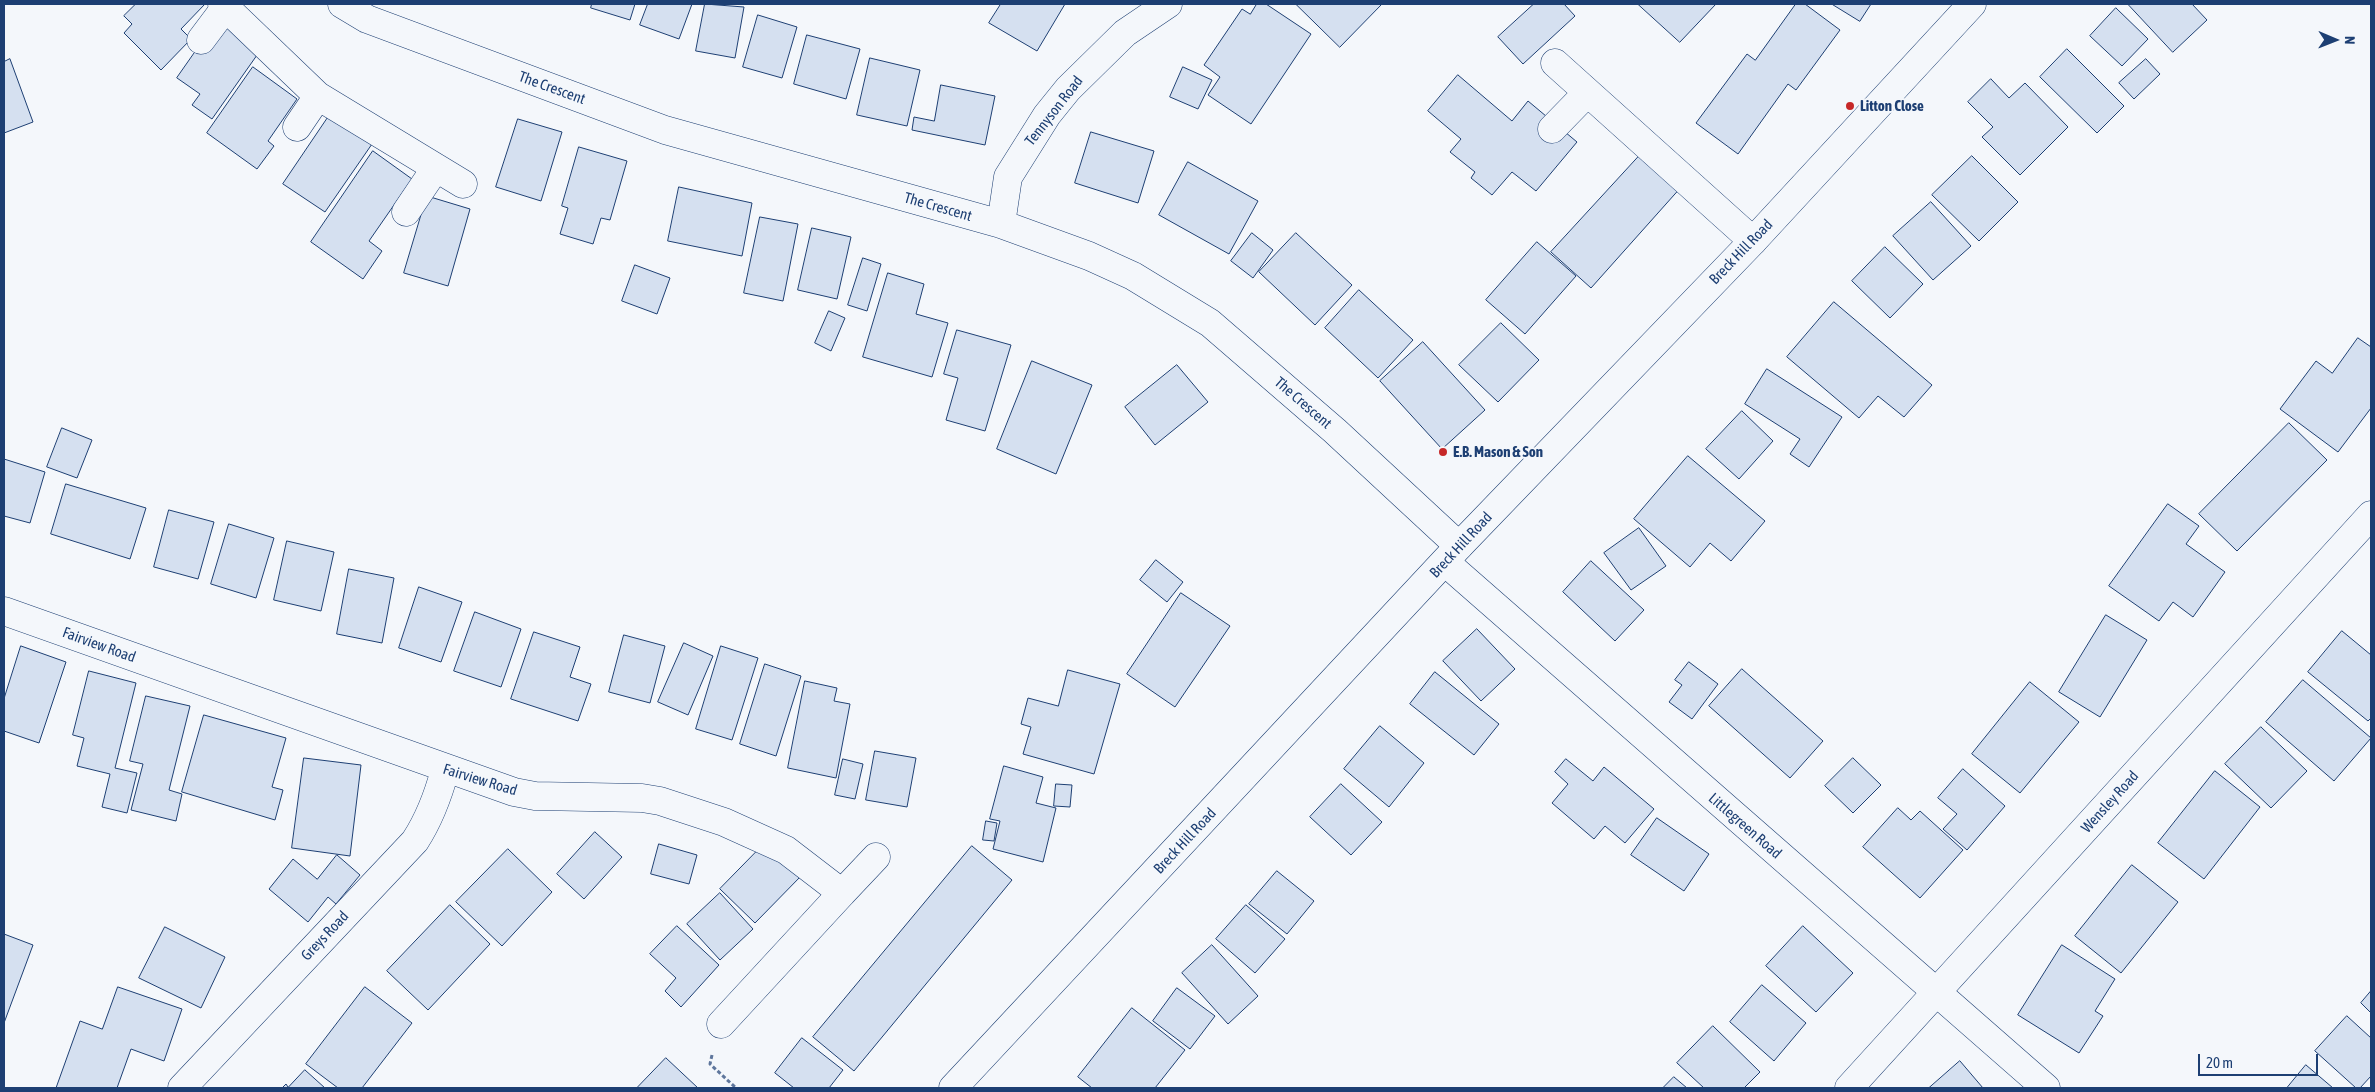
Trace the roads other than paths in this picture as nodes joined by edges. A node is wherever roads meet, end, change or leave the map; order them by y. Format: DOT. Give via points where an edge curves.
graph roads {
  1 [pos="342,4"];
  2 [pos="1168,4"];
  3 [pos="1972,4"];
  4 [pos="223,6"];
  5 [pos="201,40"];
  6 [pos="1555,63"];
  7 [pos="1587,92"];
  8 [pos="318,96"];
  9 [pos="297,127"];
  10 [pos="1552,129"];
  11 [pos="435,169"];
  12 [pos="463,184"];
  13 [pos="406,212"];
  14 [pos="1001,224"];
  15 [pos="1753,241"];
  16 [pos="2371,515"];
  17 [pos="1452,554"];
  18 [pos="4,611"];
  19 [pos="445,770"];
  20 [pos="876,858"];
  21 [pos="842,893"];
  22 [pos="1936,994"];
  23 [pos="721,1024"];
  24 [pos="182,1088"];
  25 [pos="952,1088"];
  26 [pos="1849,1088"];
  27 [pos="2046,1088"];
  1 -- 14 [label="street, The Crescent" via="367,19 665,130"];
  2 -- 14 [label="street, Tennyson Road" via="1125,33 1046,115 1008,176"];
  3 -- 15 [label="street, Breck Hill Road"];
  4 -- 5 [label="street"];
  4 -- 8 [label="street"];
  6 -- 7 [label="street"];
  7 -- 10 [label="street"];
  7 -- 15 [label="street"];
  8 -- 9 [label="street"];
  8 -- 11 [label="street"];
  11 -- 12 [label="street"];
  11 -- 13 [label="street"];
  14 -- 17 [label="street, The Crescent" via="1133,276 1210,323 1335,431"];
  15 -- 17 [label="street, Breck Hill Road"];
  16 -- 22 [label="street, Wensley Road"];
  17 -- 22 [label="street, Littlegreen Road"];
  17 -- 25 [label="street, Breck Hill Road"];
  18 -- 19 [label="street, Fairview Road"];
  19 -- 21 [label="street, Fairview Road" via="536,796 642,798 669,804 724,822 786,850"];
  19 -- 24 [label="street, Greys Road" via="428,822 415,841"];
  20 -- 21 [label="street"];
  21 -- 23 [label="street"];
  22 -- 26 [label="street, Wensley Road"];
  22 -- 27 [label="street, Littlegreen Road"];
}
